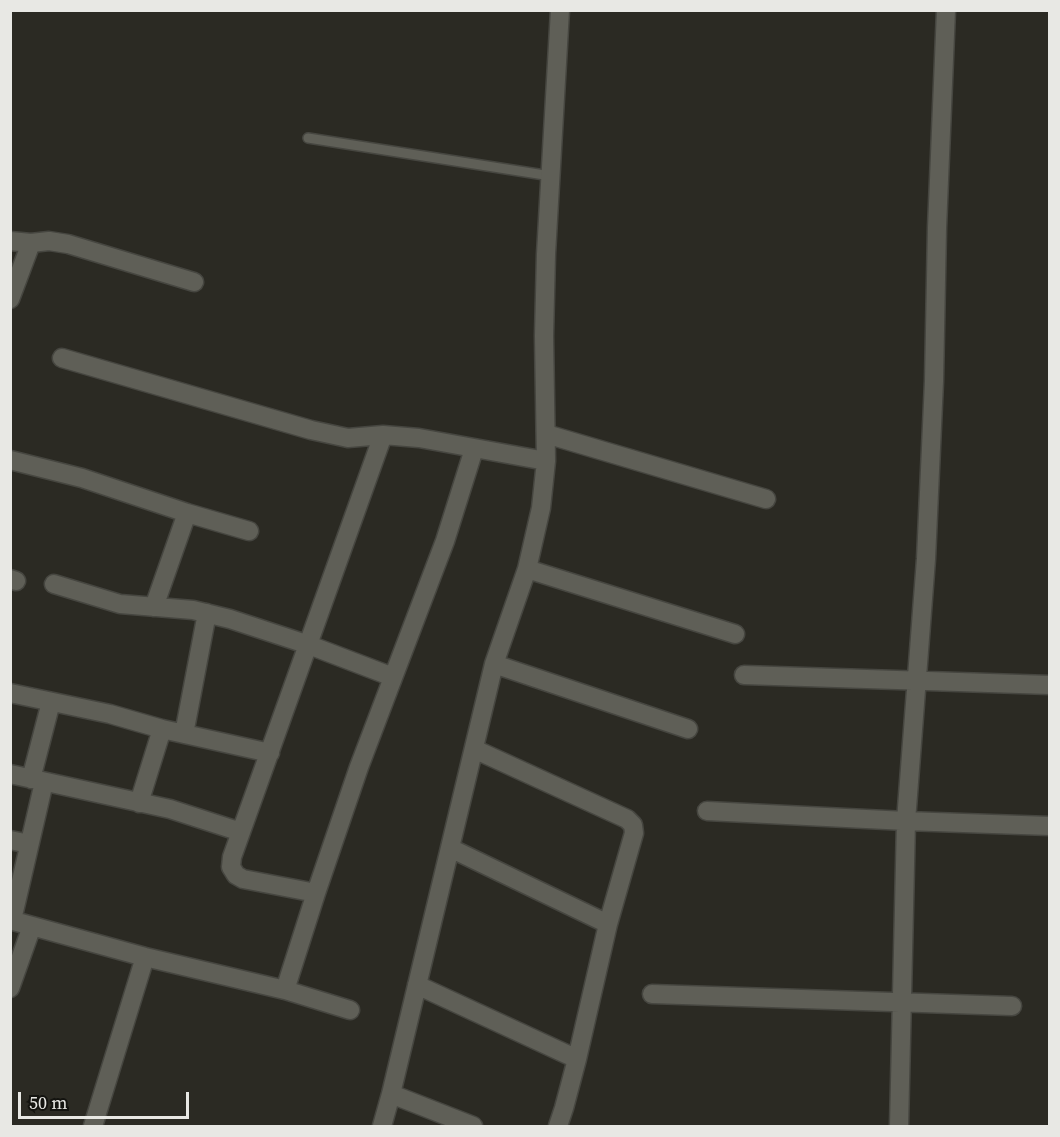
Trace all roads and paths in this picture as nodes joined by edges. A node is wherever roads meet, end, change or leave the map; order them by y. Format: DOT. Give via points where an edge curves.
graph roads {
  1 [pos="560,10"];
  2 [pos="946,10"];
  3 [pos="308,138"];
  4 [pos="551,176"];
  5 [pos="10,241"];
  6 [pos="31,243"];
  7 [pos="194,282"];
  8 [pos="10,299"];
  9 [pos="62,358"];
  10 [pos="546,434"];
  11 [pos="383,435"];
  12 [pos="474,449"];
  13 [pos="10,460"];
  14 [pos="546,461"];
  15 [pos="766,499"];
  16 [pos="187,513"];
  17 [pos="249,531"];
  18 [pos="527,569"];
  19 [pos="54,584"];
  20 [pos="154,607"];
  21 [pos="207,613"];
  22 [pos="735,634"];
  23 [pos="309,645"];
  24 [pos="494,664"];
  25 [pos="744,675"];
  26 [pos="393,677"];
  27 [pos="917,681"];
  28 [pos="1050,685"];
  29 [pos="10,693"];
  30 [pos="51,702"];
  31 [pos="162,729"];
  32 [pos="688,729"];
  33 [pos="184,734"];
  34 [pos="474,749"];
  35 [pos="270,753"];
  36 [pos="10,774"];
  37 [pos="38,780"];
  38 [pos="139,803"];
  39 [pos="707,811"];
  40 [pos="906,821"];
  41 [pos="1050,826"];
  42 [pos="241,832"];
  43 [pos="10,840"];
  44 [pos="29,844"];
  45 [pos="450,848"];
  46 [pos="316,893"];
  47 [pos="11,920"];
  48 [pos="608,924"];
  49 [pos="32,926"];
  50 [pos="145,957"];
  51 [pos="417,985"];
  52 [pos="10,988"];
  53 [pos="285,990"];
  54 [pos="652,994"];
  55 [pos="901,1003"];
  56 [pos="1011,1006"];
  57 [pos="350,1010"];
  58 [pos="577,1059"];
  59 [pos="391,1094"];
  60 [pos="93,1126"];
  61 [pos="382,1126"];
  62 [pos="472,1126"];
  63 [pos="558,1126"];
  64 [pos="899,1126"];
  1 -- 4 [label="street"];
  2 -- 27 [label="street" via="934,381"];
  3 -- 4 [label="lane"];
  4 -- 10 [label="street" via="544,336"];
  5 -- 6 [label="street"];
  6 -- 7 [label="street" via="68,244"];
  6 -- 8 [label="street"];
  9 -- 11 [label="street" via="311,430 348,438"];
  10 -- 14 [label="street"];
  10 -- 15 [label="street"];
  11 -- 12 [label="street"];
  11 -- 23 [label="street"];
  12 -- 14 [label="street"];
  12 -- 26 [label="street" via="445,541"];
  13 -- 16 [label="street" via="82,478"];
  14 -- 18 [label="street" via="541,508"];
  16 -- 17 [label="street"];
  16 -- 20 [label="street"];
  18 -- 22 [label="street"];
  18 -- 24 [label="street"];
  19 -- 20 [label="street" via="120,604"];
  20 -- 21 [label="street"];
  21 -- 23 [label="street"];
  21 -- 33 [label="street"];
  23 -- 26 [label="street"];
  23 -- 35 [label="street"];
  24 -- 32 [label="street"];
  24 -- 34 [label="street"];
  25 -- 27 [label="street"];
  26 -- 46 [label="street"];
  27 -- 28 [label="street"];
  27 -- 40 [label="street"];
  29 -- 30 [label="street"];
  30 -- 31 [label="street"];
  30 -- 37 [label="street"];
  31 -- 33 [label="street"];
  31 -- 38 [label="street"];
  33 -- 35 [label="street"];
  34 -- 45 [label="street"];
  34 -- 48 [label="street" via="633,825"];
  35 -- 42 [label="street"];
  36 -- 37 [label="street"];
  37 -- 38 [label="street"];
  37 -- 44 [label="street"];
  38 -- 42 [label="street" via="170,808"];
  39 -- 40 [label="street"];
  40 -- 41 [label="street"];
  40 -- 55 [label="street"];
  42 -- 46 [label="street" via="232,857 231,867 236,875"];
  43 -- 44 [label="street"];
  44 -- 47 [label="street"];
  45 -- 48 [label="street"];
  45 -- 51 [label="street"];
  46 -- 53 [label="street"];
  47 -- 49 [label="street"];
  48 -- 58 [label="street"];
  49 -- 50 [label="street"];
  49 -- 52 [label="street"];
  50 -- 53 [label="street"];
  50 -- 60 [label="street"];
  51 -- 58 [label="street"];
  51 -- 59 [label="street"];
  53 -- 57 [label="street"];
  54 -- 55 [label="street"];
  55 -- 56 [label="street"];
  55 -- 64 [label="street"];
  58 -- 63 [label="street"];
  59 -- 61 [label="street"];
  59 -- 62 [label="street"];
}
